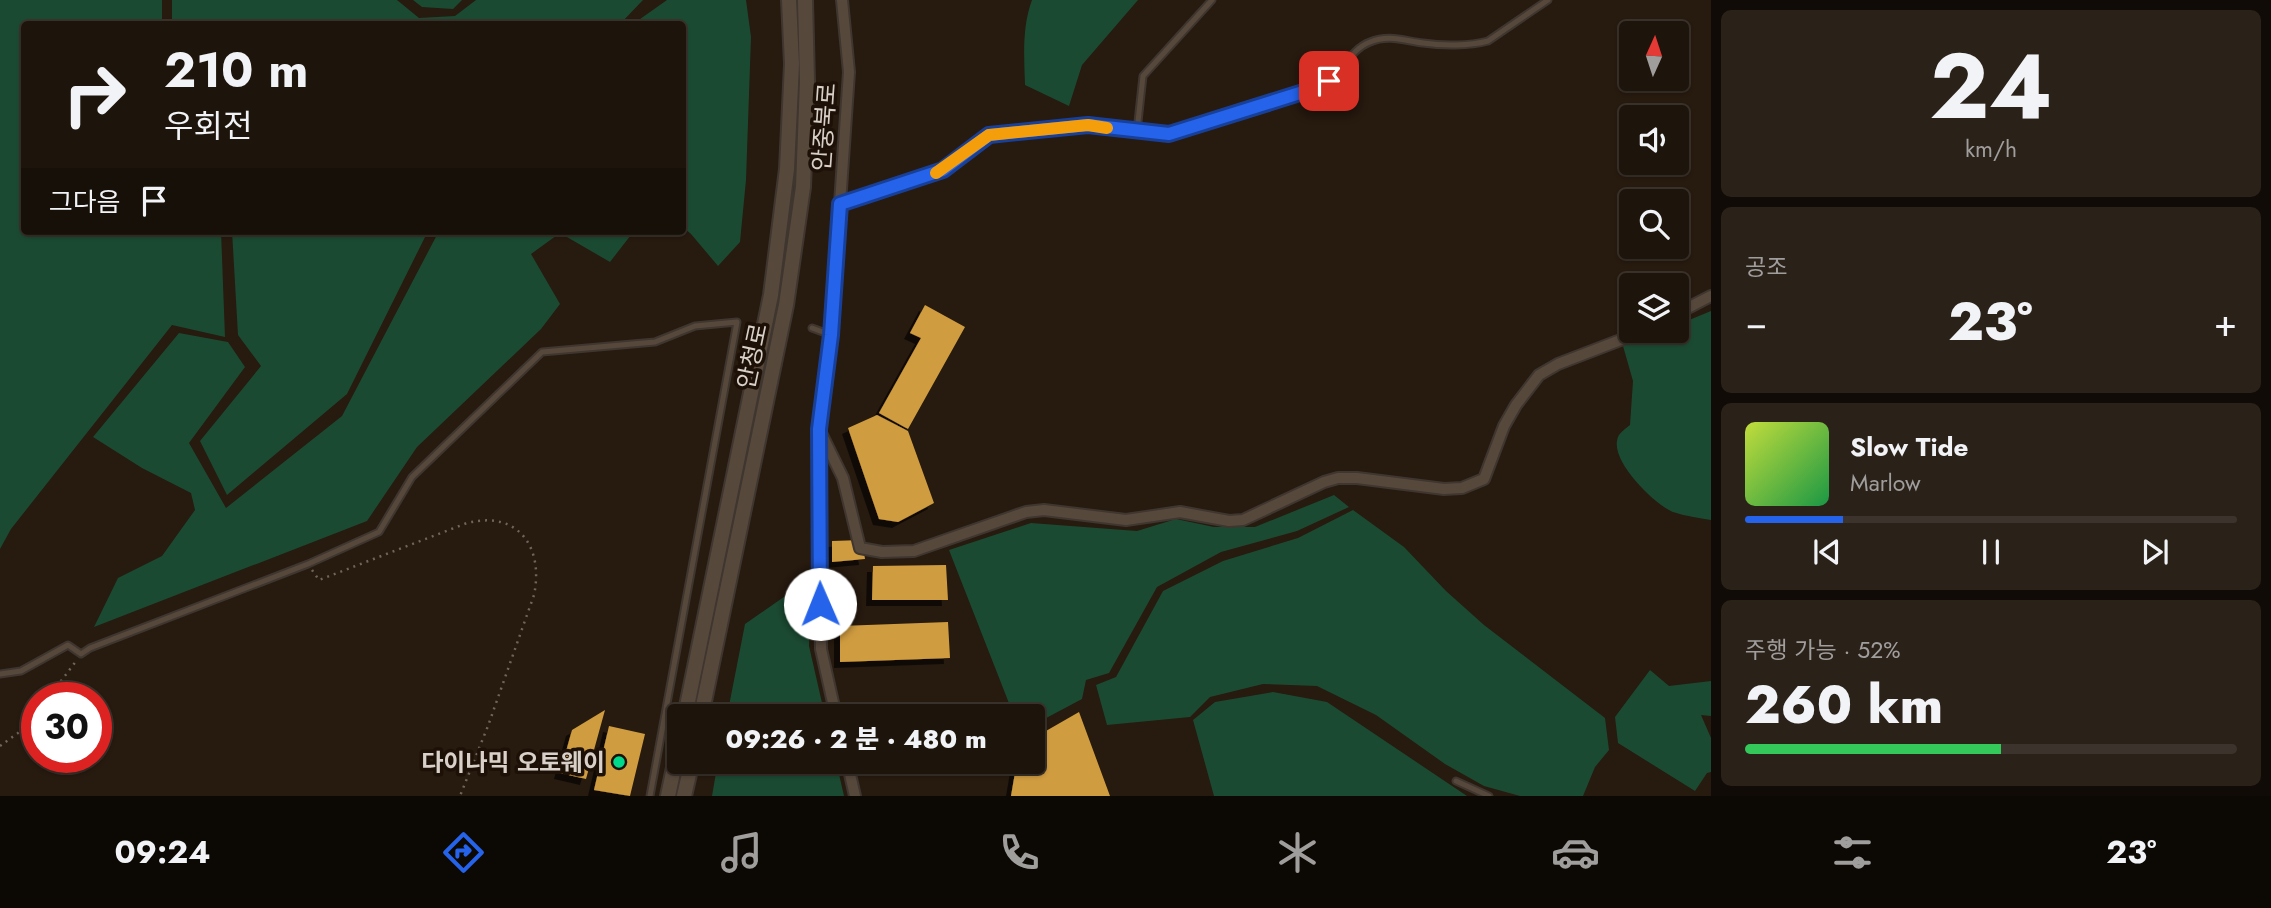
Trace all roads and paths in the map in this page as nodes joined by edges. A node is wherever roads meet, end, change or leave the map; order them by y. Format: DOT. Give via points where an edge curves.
graph roads {
  1 [pos="789,0"];
  2 [pos="805,0"];
  3 [pos="842,0"];
  4 [pos="1212,0"];
  5 [pos="1548,0"];
  6 [pos="1137,131"];
  7 [pos="840,204"];
  8 [pos="1711,296"];
  9 [pos="1689,307"];
  10 [pos="812,328"];
  11 [pos="831,335"];
  12 [pos="1619,341"];
  13 [pos="819,429"];
  14 [pos="308,564"];
  15 [pos="81,654"];
  16 [pos="0,674"];
  17 [pos="60,682"];
  18 [pos="687,704"];
  19 [pos="703,704"];
  20 [pos="833,704"];
  21 [pos="21,730"];
  22 [pos="0,746"];
  23 [pos="673,774"];
  24 [pos="689,774"];
  25 [pos="850,774"];
  26 [pos="1455,780"];
  27 [pos="460,796"];
  28 [pos="650,796"];
  29 [pos="668,796"];
  30 [pos="684,796"];
  31 [pos="855,796"];
  32 [pos="1489,796"];
  1 -- 18 [label="street, 안청로" via="793,64 771,295"];
  2 -- 19 [label="street, 안청로" via="803,187 786,305"];
  3 -- 7 [label="street, 안중북로" via="849,72"];
  4 -- 6 [label="lane" via="1143,76"];
  5 -- 6 [label="lane" via="1479,44 1424,44 1385,38 1357,49 1329,81 1313,89 1169,134"];
  6 -- 7 [label="lane" via="1088,125 989,135 943,170"];
  7 -- 11 [label="street, 안중북로"];
  8 -- 9 [label="street"];
  10 -- 11 [label="lane"];
  11 -- 13 [label="street, 안중북로"];
  12 -- 13 [label="street" via="1539,375 1504,426 1484,479 1444,489 1338,478 1243,520 1180,512 1126,520 1044,510 1026,512 914,551 860,548 843,478"];
  13 -- 20 [label="street, 안중북로" via="821,649"];
  14 -- 15 [label="lane"];
  14 -- 27 [label="path" via="319,580 486,518 522,532 533,552 534,595"];
  14 -- 28 [label="lane" via="379,532 412,477 542,352 654,342 695,326 737,322"];
  15 -- 16 [label="lane" via="68,645 21,671"];
  15 -- 17 [label="path"];
  21 -- 22 [label="path"];
  23 -- 29 [label="street"];
  24 -- 30 [label="street"];
  25 -- 31 [label="street"];
  26 -- 32 [label="lane"];
}
